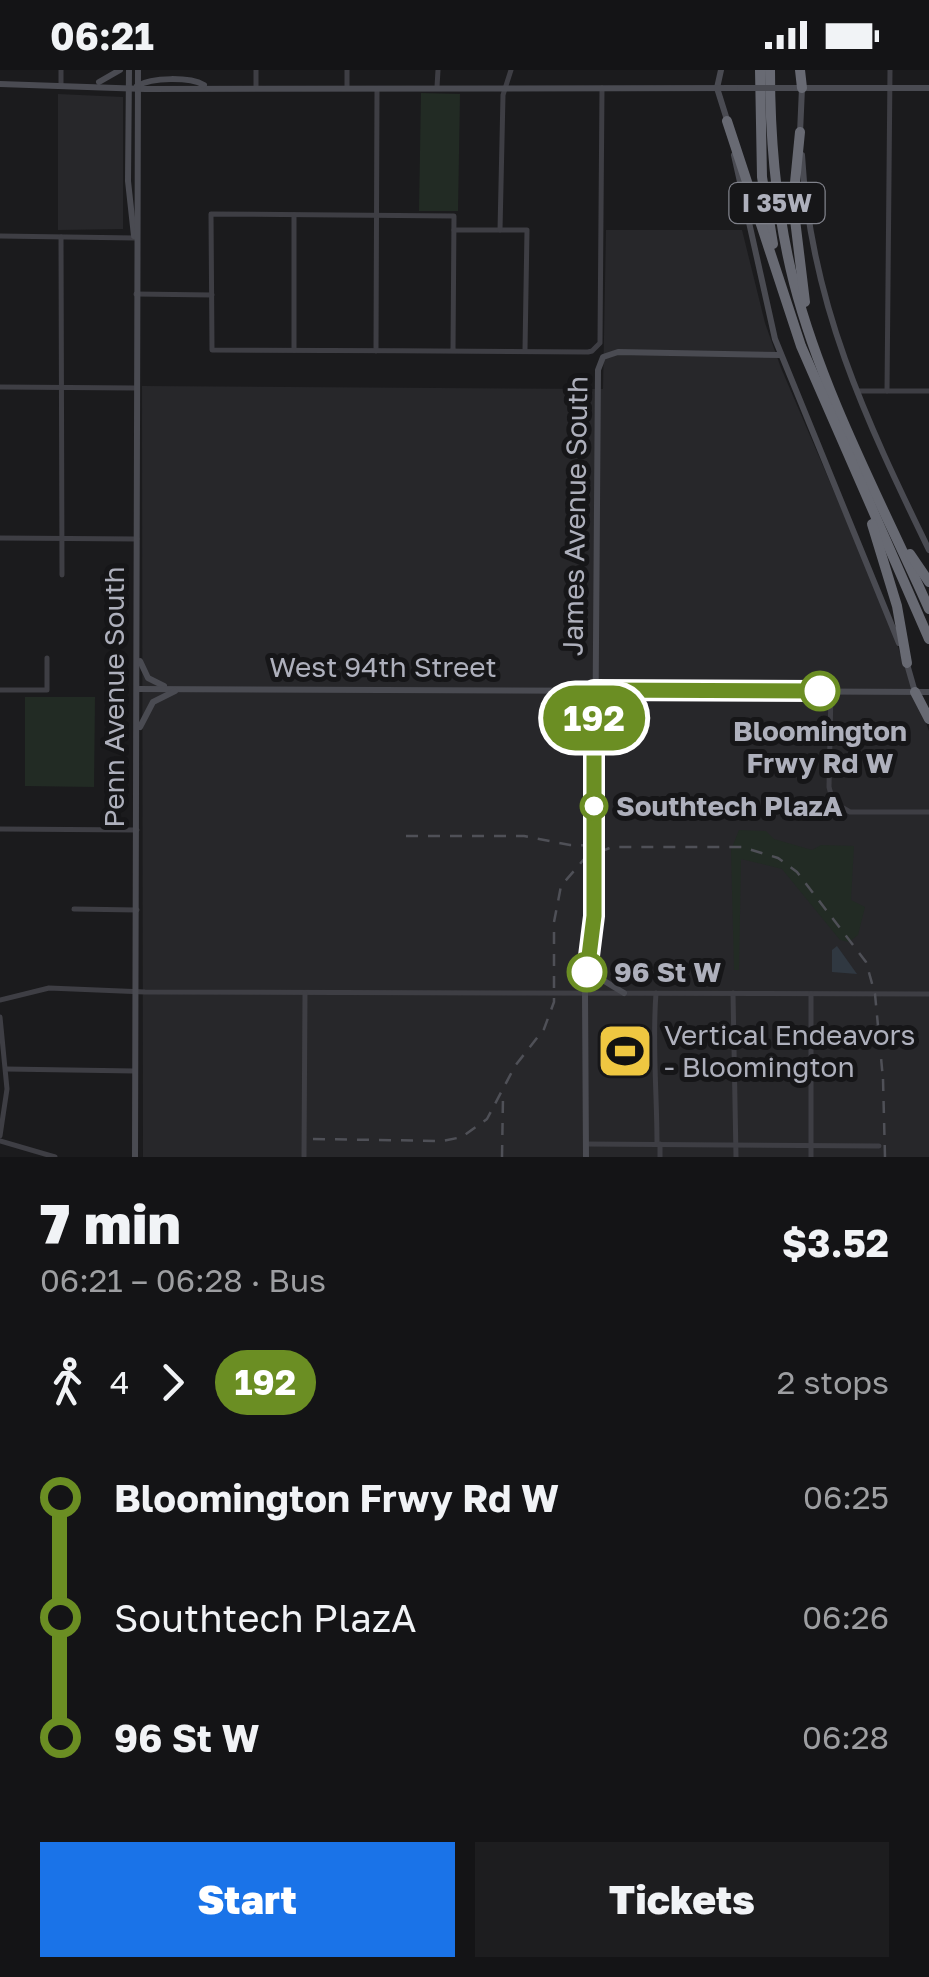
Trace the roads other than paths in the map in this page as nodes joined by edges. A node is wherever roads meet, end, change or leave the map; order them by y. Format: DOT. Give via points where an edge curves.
graph roads {
  1 [pos="61,70"];
  2 [pos="120,70"];
  3 [pos="129,70"];
  4 [pos="138,70"];
  5 [pos="256,70"];
  6 [pos="347,70"];
  7 [pos="438,70"];
  8 [pos="511,70"];
  9 [pos="721,70"];
  10 [pos="760,70"];
  11 [pos="770,70"];
  12 [pos="800,70"];
  13 [pos="890,70"];
  14 [pos="0,84"];
  15 [pos="61,85"];
  16 [pos="93,85"];
  17 [pos="133,86"];
  18 [pos="256,86"];
  19 [pos="346,86"];
  20 [pos="376,86"];
  21 [pos="438,87"];
  22 [pos="507,87"];
  23 [pos="602,88"];
  24 [pos="718,88"];
  25 [pos="796,88"];
  26 [pos="890,88"];
  27 [pos="929,88"];
  28 [pos="728,121"];
  29 [pos="800,132"];
  30 [pos="294,215"];
  31 [pos="376,215"];
  32 [pos="454,230"];
  33 [pos="500,230"];
  34 [pos="0,236"];
  35 [pos="61,237"];
  36 [pos="135,238"];
  37 [pos="136,294"];
  38 [pos="212,294"];
  39 [pos="785,299"];
  40 [pos="809,332"];
  41 [pos="294,350"];
  42 [pos="376,351"];
  43 [pos="453,351"];
  44 [pos="525,351"];
  45 [pos="781,355"];
  46 [pos="0,387"];
  47 [pos="61,388"];
  48 [pos="136,388"];
  49 [pos="855,390"];
  50 [pos="888,390"];
  51 [pos="929,391"];
  52 [pos="859,480"];
  53 [pos="893,527"];
  54 [pos="0,538"];
  55 [pos="62,538"];
  56 [pos="136,539"];
  57 [pos="929,550"];
  58 [pos="62,575"];
  59 [pos="929,582"];
  60 [pos="929,609"];
  61 [pos="929,639"];
  62 [pos="137,649"];
  63 [pos="46,658"];
  64 [pos="907,663"];
  65 [pos="136,689"];
  66 [pos="180,689"];
  67 [pos="0,690"];
  68 [pos="594,690"];
  69 [pos="639,690"];
  70 [pos="830,691"];
  71 [pos="915,692"];
  72 [pos="929,692"];
  73 [pos="929,719"];
  74 [pos="594,726"];
  75 [pos="137,738"];
  76 [pos="929,812"];
  77 [pos="0,829"];
  78 [pos="137,830"];
  79 [pos="74,909"];
  80 [pos="137,910"];
  81 [pos="592,940"];
  82 [pos="136,990"];
  83 [pos="305,993"];
  84 [pos="585,993"];
  85 [pos="624,993"];
  86 [pos="656,993"];
  87 [pos="733,994"];
  88 [pos="811,994"];
  89 [pos="929,994"];
  90 [pos="0,1000"];
  91 [pos="0,1016"];
  92 [pos="6,1069"];
  93 [pos="135,1071"];
  94 [pos="0,1138"];
  95 [pos="586,1144"];
  96 [pos="658,1144"];
  97 [pos="736,1145"];
  98 [pos="811,1146"];
  99 [pos="880,1146"];
  100 [pos="304,1156"];
  101 [pos="54,1157"];
  102 [pos="134,1157"];
  103 [pos="586,1157"];
  104 [pos="660,1157"];
  105 [pos="736,1157"];
  106 [pos="811,1157"];
  1 -- 15 [label="street"];
  2 -- 16 [label="street"];
  3 -- 17 [label="street, Penn Avenue South"];
  4 -- 17 [label="street, Penn Avenue South"];
  5 -- 18 [label="street"];
  6 -- 19 [label="street"];
  7 -- 21 [label="street"];
  8 -- 22 [label="street"];
  9 -- 24 [label="street"];
  10 -- 39 [label="highway, I 35W" via="762,177"];
  11 -- 40 [label="highway, I 35W" via="778,206"];
  12 -- 25 [label="highway"];
  13 -- 26 [label="street"];
  14 -- 15 [label="street"];
  15 -- 16 [label="street"];
  16 -- 17 [label="street"];
  17 -- 18 [label="street"];
  17 -- 36 [label="street, Penn Avenue South"];
  18 -- 19 [label="street"];
  19 -- 20 [label="street"];
  20 -- 21 [label="street"];
  20 -- 31 [label="street"];
  21 -- 22 [label="street"];
  22 -- 23 [label="street"];
  22 -- 33 [label="street"];
  23 -- 24 [label="street"];
  23 -- 44 [label="street, James Avenue South" via="600,343 596,350"];
  24 -- 25 [label="street, bridge"];
  24 -- 28 [label="street"];
  25 -- 26 [label="street"];
  25 -- 29 [label="street"];
  26 -- 27 [label="street"];
  26 -- 50 [label="street"];
  28 -- 39 [label="highway"];
  28 -- 45 [label="street" via="761,293"];
  29 -- 40 [label="highway" via="793,202"];
  29 -- 49 [label="street" via="820,292"];
  30 -- 31 [label="street"];
  30 -- 38 [label="street" via="211,214"];
  30 -- 41 [label="street"];
  31 -- 32 [label="street" via="454,216"];
  31 -- 42 [label="street"];
  32 -- 33 [label="street"];
  32 -- 43 [label="street"];
  33 -- 44 [label="street" via="526,230"];
  34 -- 35 [label="street"];
  35 -- 36 [label="street"];
  35 -- 47 [label="street"];
  36 -- 37 [label="street, Penn Avenue South"];
  37 -- 38 [label="street"];
  37 -- 48 [label="street, Penn Avenue South"];
  38 -- 41 [label="street" via="212,350"];
  39 -- 52 [label="highway, I 35W"];
  40 -- 53 [label="highway, I 35W"];
  41 -- 42 [label="street"];
  42 -- 43 [label="street"];
  43 -- 44 [label="street"];
  45 -- 64 [label="street"];
  45 -- 68 [label="street, James Avenue South" via="603,357"];
  46 -- 47 [label="street"];
  47 -- 48 [label="street"];
  47 -- 55 [label="street"];
  48 -- 56 [label="street, Penn Avenue South"];
  49 -- 50 [label="street"];
  49 -- 57 [label="street"];
  50 -- 51 [label="street"];
  52 -- 61 [label="highway, I 35W"];
  52 -- 64 [label="highway"];
  53 -- 59 [label="highway"];
  53 -- 60 [label="highway, I 35W"];
  54 -- 55 [label="street"];
  55 -- 56 [label="street"];
  55 -- 58 [label="street"];
  56 -- 62 [label="street, Penn Avenue South"];
  62 -- 65 [label="street, Penn Avenue South"];
  62 -- 66 [label="street" via="149,678"];
  63 -- 67 [label="street" via="46,690"];
  64 -- 71 [label="street"];
  65 -- 66 [label="street, West 94th Street"];
  65 -- 75 [label="street, Penn Avenue South"];
  66 -- 68 [label="street, West 94th Street"];
  66 -- 75 [label="street" via="153,703"];
  68 -- 69 [label="street, West 94th Street"];
  68 -- 74 [label="street, James Avenue South"];
  69 -- 70 [label="street, West 94th Street"];
  69 -- 74 [label="street" via="606,702"];
  70 -- 71 [label="street, West 94th Street"];
  70 -- 76 [label="street" via="833,802 850,812"];
  71 -- 72 [label="street, West 94th Street"];
  71 -- 73 [label="highway"];
  74 -- 81 [label="street, James Avenue South"];
  75 -- 78 [label="street, Penn Avenue South"];
  77 -- 78 [label="street"];
  78 -- 80 [label="street, Penn Avenue South"];
  79 -- 80 [label="street"];
  80 -- 82 [label="street, Penn Avenue South"];
  81 -- 84 [label="street, James Avenue South"];
  81 -- 85 [label="street" via="601,979"];
  82 -- 83 [label="street"];
  82 -- 90 [label="street" via="37,989"];
  82 -- 93 [label="street, Penn Avenue South"];
  83 -- 84 [label="street"];
  83 -- 100 [label="street"];
  84 -- 85 [label="street"];
  84 -- 95 [label="street, James Avenue South"];
  85 -- 86 [label="street"];
  86 -- 87 [label="street"];
  86 -- 96 [label="street"];
  87 -- 88 [label="street"];
  87 -- 97 [label="street"];
  88 -- 89 [label="street"];
  88 -- 98 [label="street"];
  91 -- 92 [label="street"];
  92 -- 93 [label="street"];
  92 -- 94 [label="street"];
  93 -- 102 [label="street, Penn Avenue South"];
  94 -- 101 [label="street"];
  95 -- 96 [label="street"];
  95 -- 103 [label="street, James Avenue South"];
  96 -- 97 [label="street"];
  96 -- 104 [label="street"];
  97 -- 98 [label="street"];
  97 -- 105 [label="street"];
  98 -- 99 [label="street"];
  98 -- 106 [label="street"];
}
